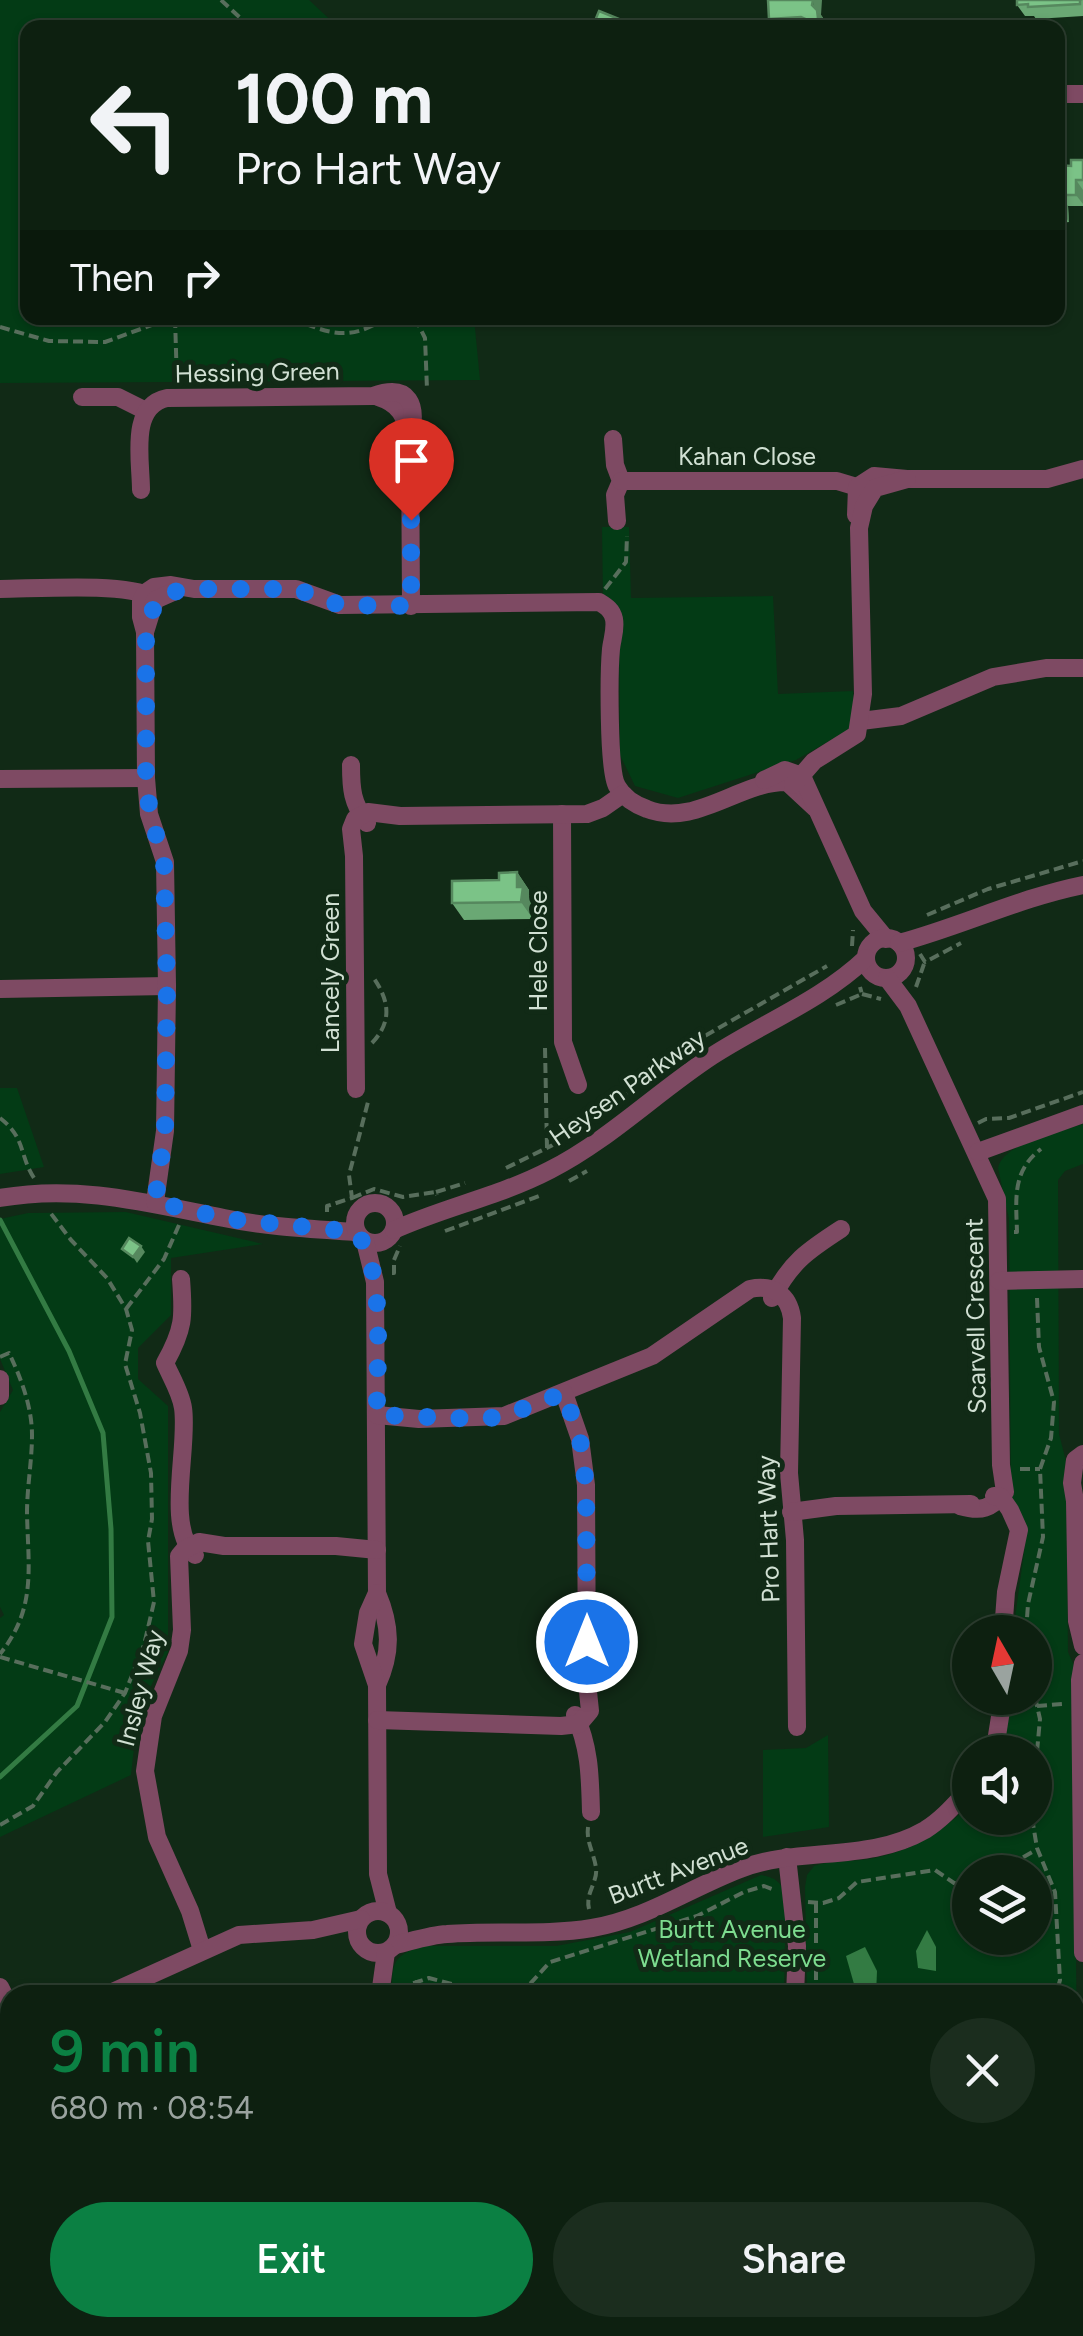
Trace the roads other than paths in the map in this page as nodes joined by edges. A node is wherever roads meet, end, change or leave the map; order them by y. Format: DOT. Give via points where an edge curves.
graph roads {
  1 [pos="82,396"];
  2 [pos="146,410"];
  3 [pos="613,439"];
  4 [pos="1083,469"];
  5 [pos="621,480"];
  6 [pos="141,490"];
  7 [pos="862,492"];
  8 [pos="622,526"];
  9 [pos="0,589"];
  10 [pos="150,596"];
  11 [pos="551,604"];
  12 [pos="411,606"];
  13 [pos="611,646"];
  14 [pos="1083,668"];
  15 [pos="861,721"];
  16 [pos="351,765"];
  17 [pos="146,778"];
  18 [pos="0,779"];
  19 [pos="798,781"];
  20 [pos="623,794"];
  21 [pos="562,814"];
  22 [pos="364,819"];
  23 [pos="1083,885"];
  24 [pos="886,958"];
  25 [pos="167,986"];
  26 [pos="0,989"];
  27 [pos="578,1085"];
  28 [pos="363,1091"];
  29 [pos="1083,1114"];
  30 [pos="978,1152"];
  31 [pos="7,1197"];
  32 [pos="150,1202"];
  33 [pos="355,1205"];
  34 [pos="390,1210"];
  35 [pos="436,1212"];
  36 [pos="319,1224"];
  37 [pos="840,1230"];
  38 [pos="360,1236"];
  39 [pos="396,1236"];
  40 [pos="376,1278"];
  41 [pos="181,1279"];
  42 [pos="1083,1279"];
  43 [pos="999,1281"];
  44 [pos="773,1295"];
  45 [pos="0,1379"];
  46 [pos="564,1393"];
  47 [pos="0,1396"];
  48 [pos="377,1419"];
  49 [pos="1083,1454"];
  50 [pos="1083,1473"];
  51 [pos="995,1499"];
  52 [pos="1075,1501"];
  53 [pos="790,1507"];
  54 [pos="377,1545"];
  55 [pos="192,1548"];
  56 [pos="377,1593"];
  57 [pos="1004,1615"];
  58 [pos="1077,1620"];
  59 [pos="1083,1646"];
  60 [pos="1083,1662"];
  61 [pos="376,1685"];
  62 [pos="1082,1699"];
  63 [pos="577,1719"];
  64 [pos="377,1724"];
  65 [pos="798,1727"];
  66 [pos="952,1808"];
  67 [pos="591,1812"];
  68 [pos="793,1856"];
  69 [pos="378,1874"];
  70 [pos="1083,1916"];
  71 [pos="363,1917"];
  72 [pos="393,1918"];
  73 [pos="1083,1926"];
  74 [pos="313,1930"];
  75 [pos="444,1934"];
  76 [pos="796,1946"];
  77 [pos="377,1947"];
  78 [pos="207,1948"];
  79 [pos="1083,1954"];
  80 [pos="127,1985"];
  81 [pos="380,1985"];
  82 [pos="795,1985"];
  1 -- 2 [label="street, Hessing Green" via="118,397"];
  2 -- 6 [label="street, Hessing Green"];
  2 -- 12 [label="street, Hessing Green" via="177,398 373,396 397,405 410,437"];
  3 -- 5 [label="street"];
  4 -- 7 [label="street" via="1047,479 907,479"];
  5 -- 7 [label="street, Kahan Close" via="837,482"];
  5 -- 8 [label="street" via="615,496"];
  7 -- 15 [label="street"];
  9 -- 10 [label="street" via="112,589"];
  10 -- 12 [label="street" via="296,589 340,605"];
  10 -- 17 [label="street"];
  11 -- 12 [label="street"];
  11 -- 13 [label="street" via="596,612"];
  11 -- 13 [label="street" via="599,602 614,620"];
  13 -- 20 [label="street" via="612,774"];
  14 -- 15 [label="street" via="993,677 902,716"];
  15 -- 19 [label="street" via="850,741 814,761"];
  16 -- 22 [label="street" via="350,793"];
  17 -- 18 [label="street"];
  17 -- 25 [label="street" via="164,862"];
  19 -- 20 [label="street" via="670,813 651,811"];
  19 -- 24 [label="street, Scarvell Crescent" via="860,922"];
  20 -- 21 [label="street" via="587,814"];
  21 -- 22 [label="street"];
  21 -- 27 [label="street, Hele Close" via="563,1042"];
  22 -- 28 [label="street, Lancely Green" via="354,856"];
  23 -- 24 [label="street, Heysen Parkway" via="992,910"];
  24 -- 30 [label="street, Scarvell Crescent"];
  24 -- 35 [label="street, Heysen Parkway" via="711,1057 553,1169"];
  25 -- 26 [label="street"];
  25 -- 32 [label="street" via="165,1131"];
  29 -- 30 [label="street"];
  30 -- 43 [label="street, Scarvell Crescent" via="997,1199"];
  31 -- 32 [label="street" via="84,1192"];
  32 -- 36 [label="street" via="228,1219"];
  33 -- 34 [label="street, Heysen Parkway"];
  33 -- 36 [label="street"];
  33 -- 38 [label="street"];
  34 -- 35 [label="street, Heysen Parkway"];
  34 -- 39 [label="street"];
  35 -- 39 [label="street, Heysen Parkway"];
  36 -- 38 [label="street"];
  37 -- 44 [label="street" via="802,1253"];
  38 -- 39 [label="street" via="375,1244"];
  38 -- 40 [label="street"];
  39 -- 40 [label="street"];
  40 -- 48 [label="street"];
  41 -- 55 [label="street" via="182,1333 165,1363 183,1406 182,1511"];
  42 -- 43 [label="street"];
  43 -- 51 [label="street, Scarvell Crescent" via="1001,1465"];
  44 -- 46 [label="street" via="762,1286 750,1288 652,1356"];
  44 -- 53 [label="street, Pro Hart Way" via="789,1330"];
  45 -- 47 [label="street"];
  46 -- 48 [label="street" via="504,1416"];
  46 -- 63 [label="street" via="586,1485 587,1682"];
  48 -- 54 [label="street"];
  49 -- 52 [label="street" via="1072,1470"];
  50 -- 52 [label="street"];
  51 -- 53 [label="street" via="960,1506"];
  51 -- 57 [label="street" via="1014,1546"];
  52 -- 58 [label="street"];
  53 -- 65 [label="street, Pro Hart Way"];
  54 -- 55 [label="street"];
  54 -- 56 [label="street"];
  55 -- 78 [label="street, Insley Way" via="179,1651 153,1716 145,1771 157,1837"];
  56 -- 61 [label="street" via="363,1644"];
  56 -- 61 [label="street" via="390,1637"];
  58 -- 59 [label="street"];
  58 -- 60 [label="street" via="1074,1640"];
  60 -- 62 [label="street"];
  61 -- 64 [label="street"];
  62 -- 70 [label="street"];
  63 -- 64 [label="street"];
  63 -- 67 [label="street" via="590,1763"];
  64 -- 69 [label="street"];
  66 -- 68 [label="street, Burtt Avenue" via="925,1830 892,1844"];
  68 -- 75 [label="street, Burtt Avenue" via="740,1869 648,1912 595,1928"];
  68 -- 76 [label="street"];
  68 -- 76 [label="street" via="802,1902"];
  69 -- 71 [label="street"];
  69 -- 72 [label="street"];
  70 -- 73 [label="street"];
  71 -- 72 [label="street" via="377,1911"];
  71 -- 74 [label="street"];
  71 -- 77 [label="street" via="357,1930"];
  72 -- 75 [label="street, Burtt Avenue"];
  72 -- 77 [label="street" via="399,1934"];
  73 -- 79 [label="street"];
  74 -- 77 [label="street"];
  74 -- 78 [label="street" via="239,1935"];
  75 -- 77 [label="street, Burtt Avenue"];
  76 -- 82 [label="street"];
  77 -- 81 [label="street"];
  78 -- 80 [label="street"];
}
